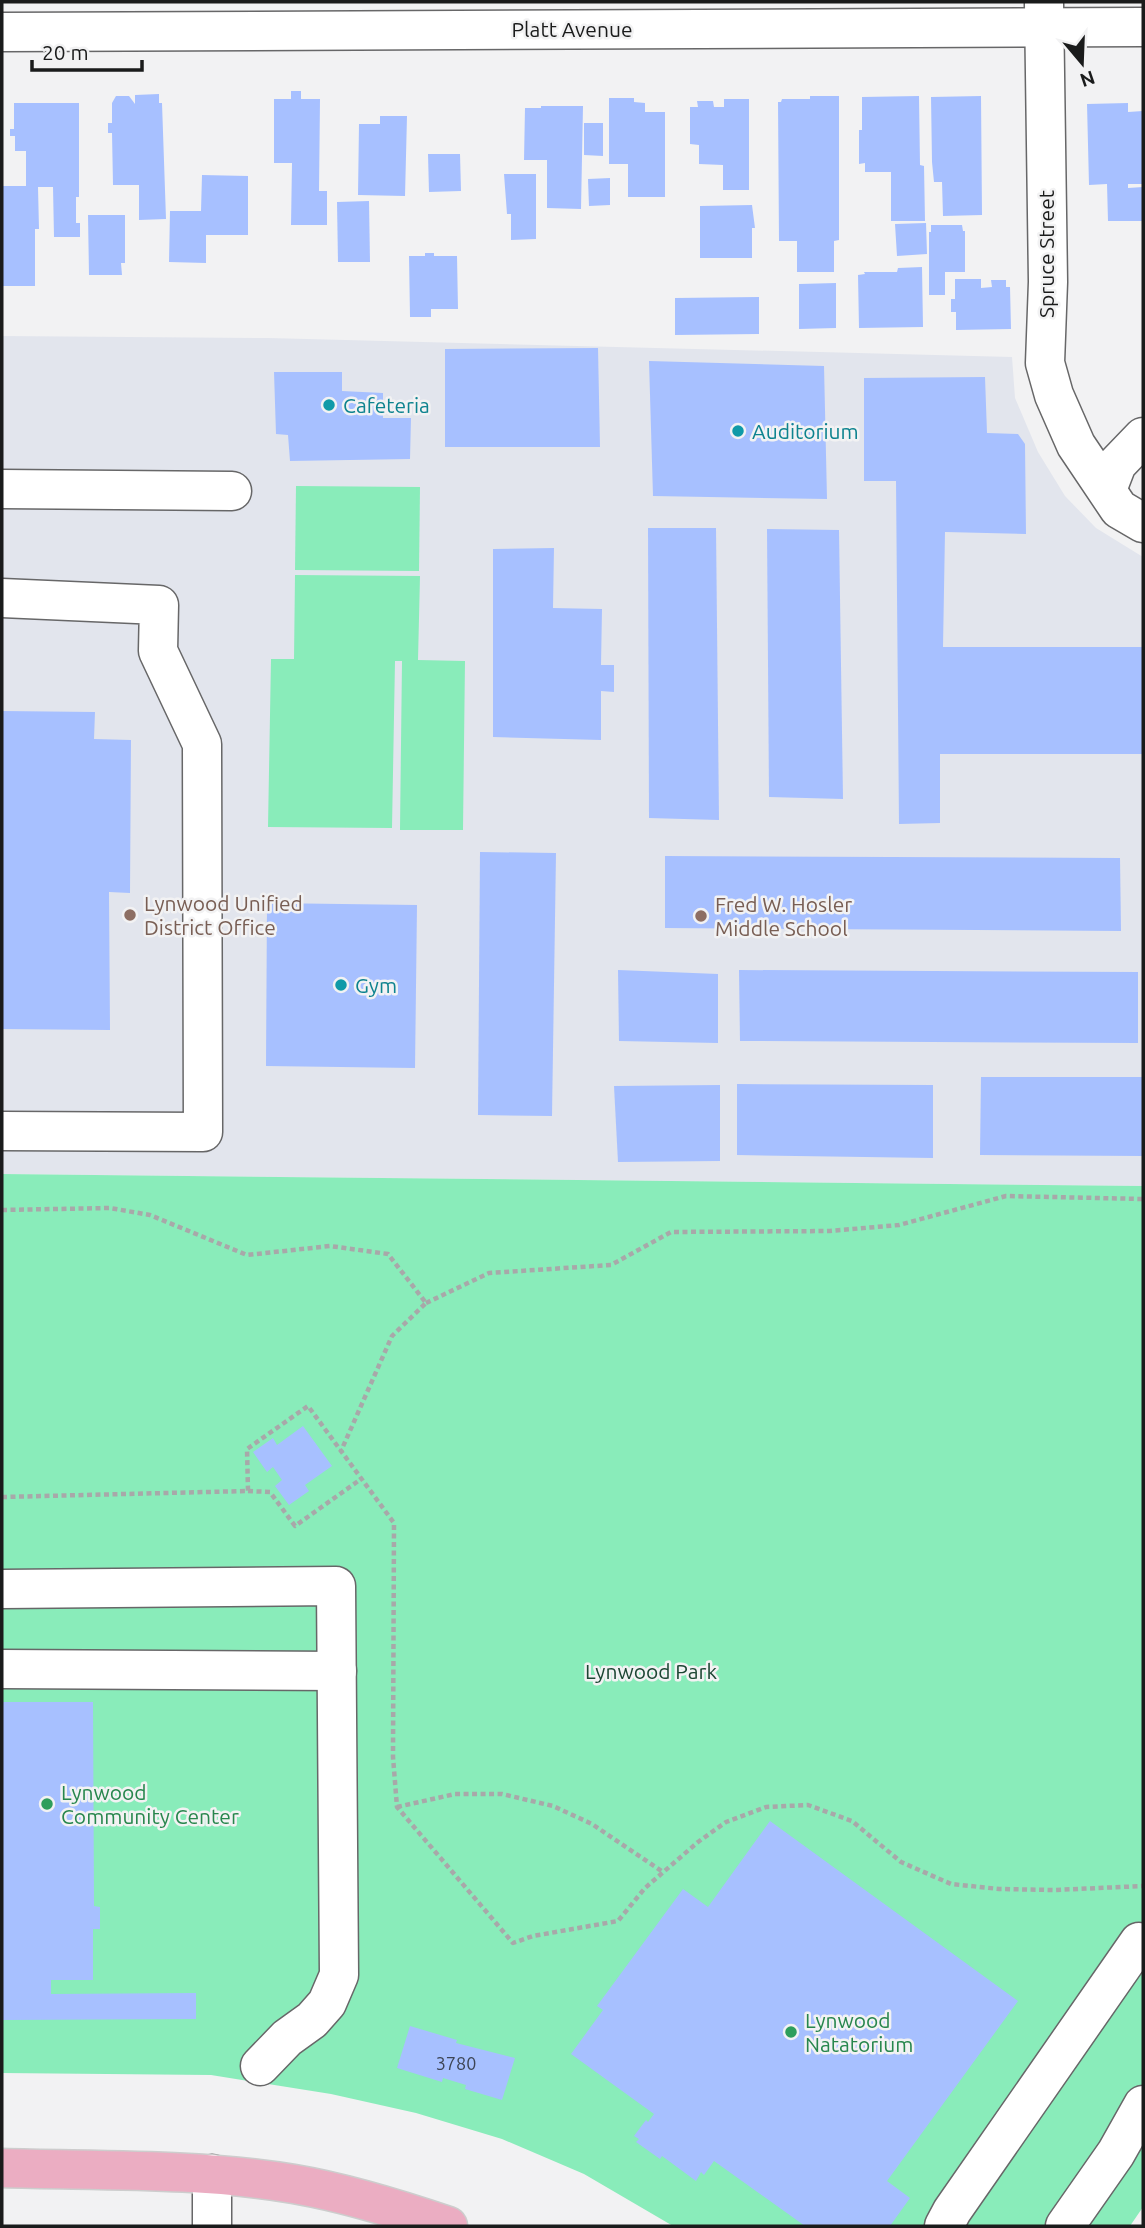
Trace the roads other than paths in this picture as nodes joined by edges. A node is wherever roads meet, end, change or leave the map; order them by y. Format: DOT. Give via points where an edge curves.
graph roads {
  1 [pos="1044,15"];
  2 [pos="1143,27"];
  3 [pos="2,32"];
  4 [pos="1143,437"];
  5 [pos="2,489"];
  6 [pos="1107,490"];
  7 [pos="232,491"];
  8 [pos="1143,523"];
  9 [pos="2,598"];
  10 [pos="2,1131"];
  11 [pos="2,1589"];
  12 [pos="2,1669"];
  13 [pos="337,1671"];
  14 [pos="1143,1943"];
  15 [pos="260,2066"];
  16 [pos="1143,2105"];
  17 [pos="1129,2161"];
  18 [pos="2,2168"];
  19 [pos="212,2174"];
  20 [pos="212,2226"];
  21 [pos="448,2226"];
  22 [pos="944,2226"];
  23 [pos="1065,2226"];
  1 -- 2 [label="street, Platt Avenue"];
  1 -- 3 [label="street, Platt Avenue"];
  1 -- 6 [label="street, Spruce Street" via="1045,363 1076,445"];
  4 -- 6 [label="street" via="1117,464"];
  5 -- 7 [label="street"];
  6 -- 8 [label="street, Spruce Street" via="1119,509"];
  9 -- 10 [label="street" via="159,604 158,650 202,744 204,844 203,1132"];
  11 -- 13 [label="street" via="336,1586"];
  12 -- 13 [label="street"];
  13 -- 15 [label="street" via="339,1975 327,2003"];
  14 -- 22 [label="street" via="1139,1942"];
  16 -- 17 [label="street"];
  17 -- 23 [label="street"];
  18 -- 19 [label="main road"];
  19 -- 20 [label="street"];
  19 -- 21 [label="main road" via="293,2184 378,2202"];
}
